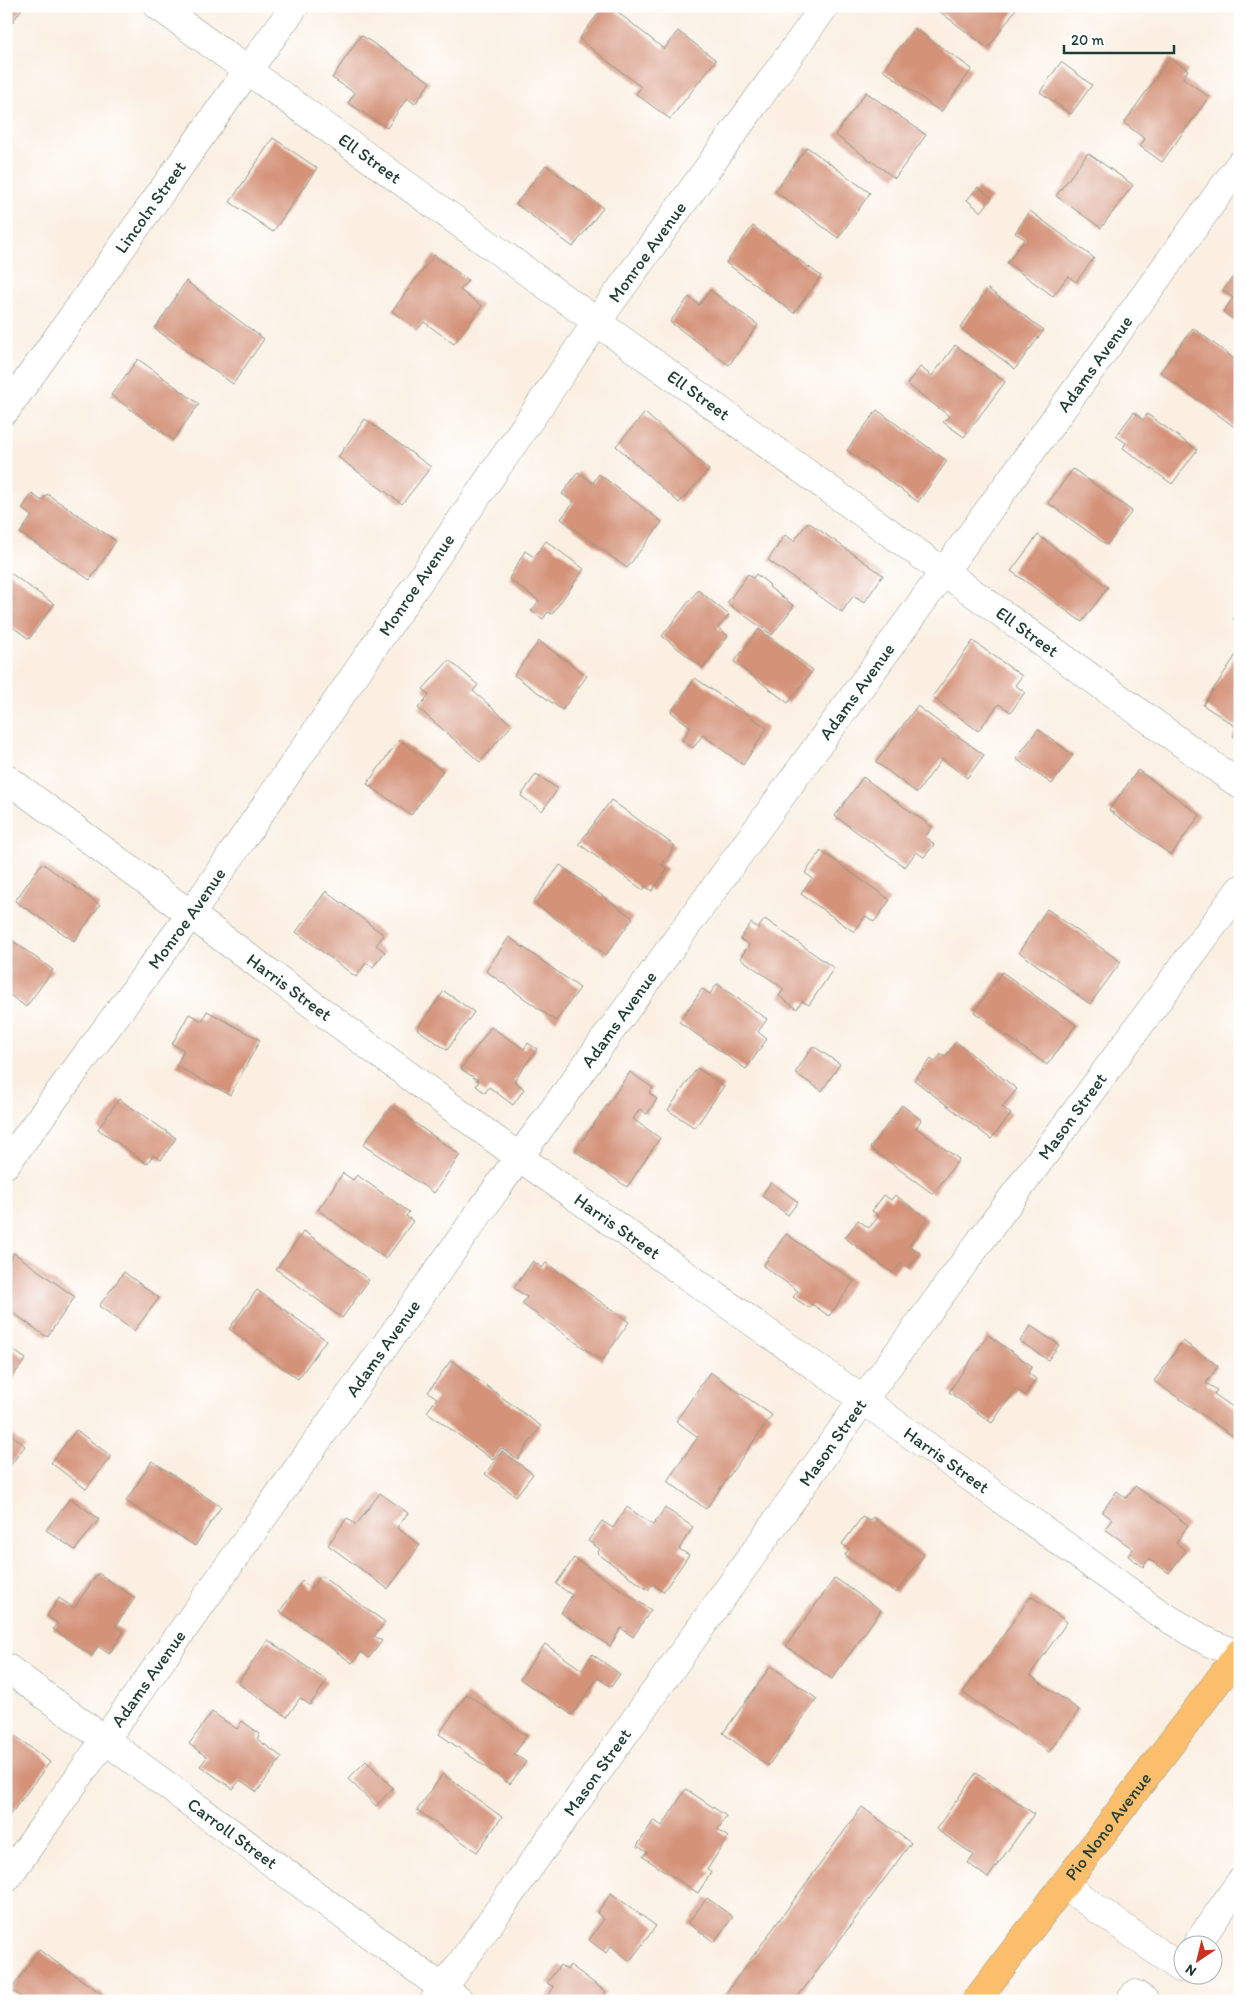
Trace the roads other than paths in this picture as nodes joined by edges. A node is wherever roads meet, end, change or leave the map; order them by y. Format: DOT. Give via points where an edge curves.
graph roads {
  1 [pos="158,6"];
  2 [pos="295,6"];
  3 [pos="825,6"];
  4 [pos="248,70"];
  5 [pos="1240,164"];
  6 [pos="596,323"];
  7 [pos="6,410"];
  8 [pos="944,572"];
  9 [pos="6,778"];
  10 [pos="1240,785"];
  11 [pos="1240,889"];
  12 [pos="191,914"];
  13 [pos="519,1156"];
  14 [pos="6,1164"];
  15 [pos="863,1400"];
  16 [pos="1239,1654"];
  17 [pos="6,1667"];
  18 [pos="106,1741"];
  19 [pos="6,1880"];
  20 [pos="1240,1882"];
  21 [pos="1064,1885"];
  22 [pos="1203,1934"];
  23 [pos="1174,1961"];
  24 [pos="446,1997"];
  25 [pos="976,2001"];
  26 [pos="1130,2001"];
  27 [pos="1145,2001"];
  1 -- 4 [label="street, Ell Street"];
  2 -- 4 [label="street, Lincoln Street"];
  3 -- 6 [label="street, Monroe Avenue"];
  4 -- 6 [label="street, Ell Street"];
  4 -- 7 [label="street, Lincoln Street"];
  5 -- 8 [label="street, Adams Avenue"];
  6 -- 8 [label="street, Ell Street"];
  6 -- 12 [label="street, Monroe Avenue"];
  8 -- 10 [label="street, Ell Street"];
  8 -- 13 [label="street, Adams Avenue"];
  9 -- 12 [label="street, Harris Street"];
  11 -- 15 [label="street, Mason Street"];
  12 -- 13 [label="street, Harris Street"];
  12 -- 14 [label="street, Monroe Avenue"];
  13 -- 15 [label="street, Harris Street"];
  13 -- 18 [label="street, Adams Avenue"];
  15 -- 16 [label="street, Harris Street" via="1159,1613 1210,1643"];
  15 -- 24 [label="street, Mason Street"];
  16 -- 21 [label="main road, Pio Nono Avenue"];
  17 -- 18 [label="street, Carroll Street"];
  18 -- 19 [label="street, Adams Avenue"];
  18 -- 24 [label="street, Carroll Street"];
  20 -- 22 [label="street"];
  21 -- 23 [label="street"];
  21 -- 25 [label="main road, Pio Nono Avenue"];
  26 -- 27 [label="street" via="1135,1994"];
}
